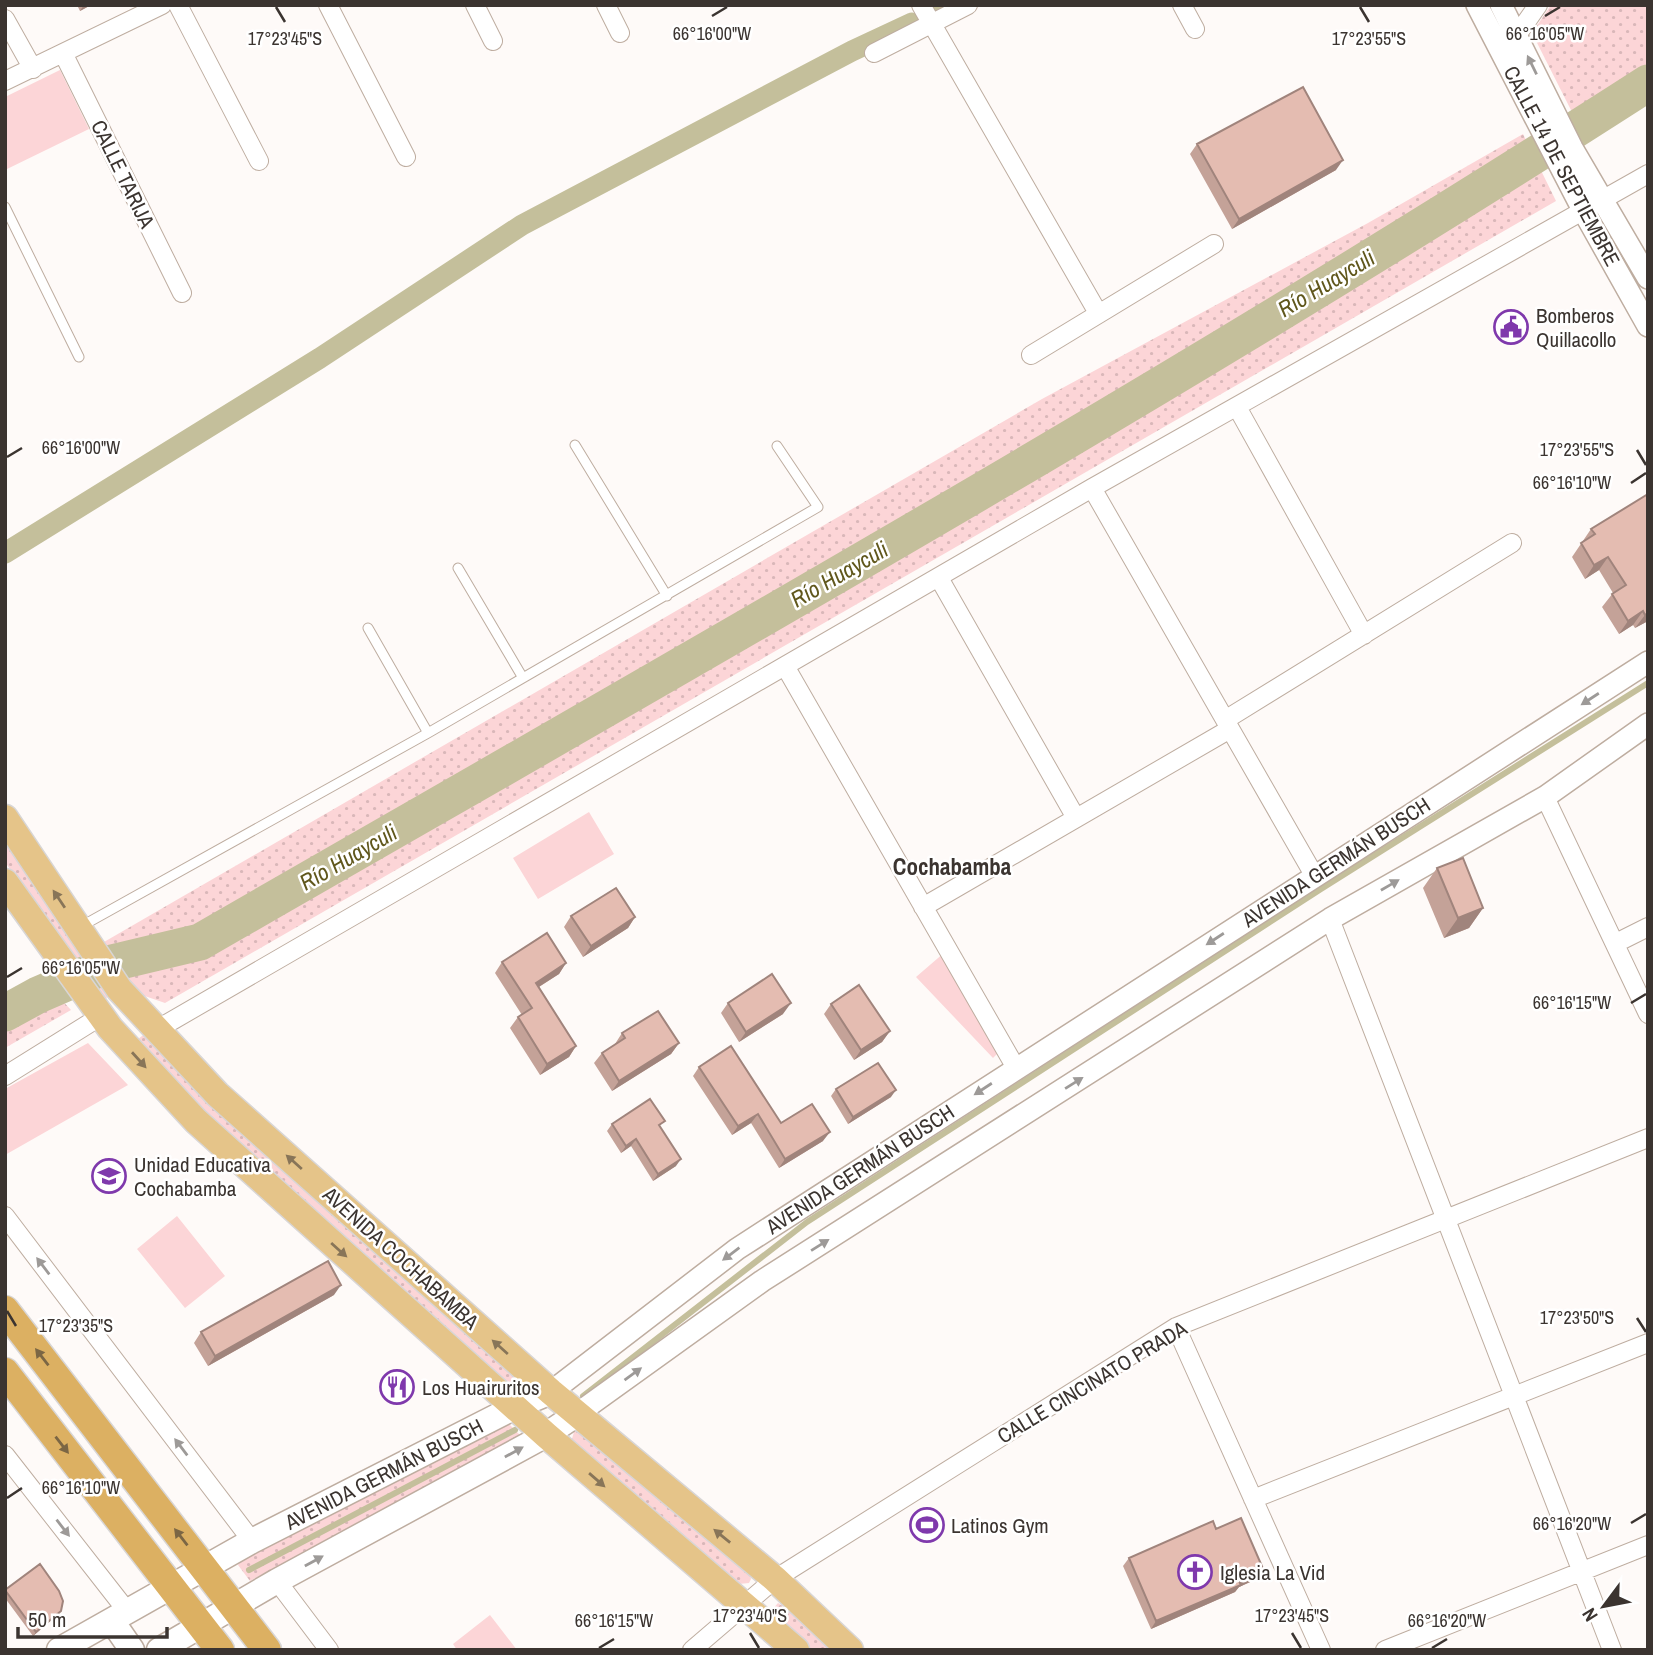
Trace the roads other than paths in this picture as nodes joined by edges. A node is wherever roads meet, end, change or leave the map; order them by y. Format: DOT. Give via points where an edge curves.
graph roads {
  1 [pos="162,5"];
  2 [pos="178,5"];
  3 [pos="328,5"];
  4 [pos="475,5"];
  5 [pos="606,5"];
  6 [pos="921,5"];
  7 [pos="968,5"];
  8 [pos="1182,5"];
  9 [pos="1477,5"];
  10 [pos="1501,5"];
  11 [pos="1538,5"];
  12 [pos="5,19"];
  13 [pos="931,23"];
  14 [pos="1195,29"];
  15 [pos="620,33"];
  16 [pos="1517,35"];
  17 [pos="493,41"];
  18 [pos="1498,45"];
  19 [pos="874,53"];
  20 [pos="64,55"];
  21 [pos="33,69"];
  22 [pos="5,81"];
  23 [pos="1553,131"];
  24 [pos="1564,153"];
  25 [pos="406,157"];
  26 [pos="259,161"];
  27 [pos="1648,174"];
  28 [pos="1603,198"];
  29 [pos="5,207"];
  30 [pos="1584,212"];
  31 [pos="1214,244"];
  32 [pos="1648,278"];
  33 [pos="182,293"];
  34 [pos="1098,313"];
  35 [pos="1648,326"];
  36 [pos="1031,355"];
  37 [pos="79,356"];
  38 [pos="1237,407"];
  39 [pos="575,445"];
  40 [pos="777,446"];
  41 [pos="1092,488"];
  42 [pos="1512,543"];
  43 [pos="458,568"];
  44 [pos="939,578"];
  45 [pos="667,596"];
  46 [pos="368,628"];
  47 [pos="1364,635"];
  48 [pos="1648,662"];
  49 [pos="785,666"];
  50 [pos="523,678"];
  51 [pos="1648,724"];
  52 [pos="1227,725"];
  53 [pos="428,733"];
  54 [pos="1545,797"];
  55 [pos="5,818"];
  56 [pos="1076,818"];
  57 [pos="1314,875"];
  58 [pos="5,882"];
  59 [pos="923,906"];
  60 [pos="1330,919"];
  61 [pos="1648,927"];
  62 [pos="79,928"];
  63 [pos="1616,943"];
  64 [pos="137,1008"];
  65 [pos="1648,1014"];
  66 [pos="106,1022"];
  67 [pos="156,1030"];
  68 [pos="1016,1068"];
  69 [pos="5,1076"];
  70 [pos="1648,1138"];
  71 [pos="5,1216"];
  72 [pos="1444,1218"];
  73 [pos="5,1310"];
  74 [pos="1176,1327"];
  75 [pos="1648,1343"];
  76 [pos="5,1372"];
  77 [pos="551,1392"];
  78 [pos="1514,1396"];
  79 [pos="515,1407"];
  80 [pos="577,1414"];
  81 [pos="546,1435"];
  82 [pos="5,1455"];
  83 [pos="1253,1499"];
  84 [pos="252,1541"];
  85 [pos="1648,1545"];
  86 [pos="204,1566"];
  87 [pos="1581,1571"];
  88 [pos="775,1579"];
  89 [pos="277,1581"];
  90 [pos="172,1585"];
  91 [pos="744,1603"];
  92 [pos="234,1606"];
  93 [pos="120,1616"];
  94 [pos="201,1626"];
  95 [pos="59,1650"];
  96 [pos="132,1650"];
  97 [pos="159,1650"];
  98 [pos="220,1650"];
  99 [pos="267,1650"];
  100 [pos="329,1650"];
  101 [pos="692,1650"];
  102 [pos="796,1650"];
  103 [pos="850,1650"];
  104 [pos="1321,1650"];
  105 [pos="1385,1650"];
  106 [pos="1612,1650"];
  1 -- 20 [label="street"];
  2 -- 26 [label="street"];
  3 -- 25 [label="street"];
  4 -- 17 [label="street"];
  5 -- 15 [label="street"];
  6 -- 13 [label="street"];
  7 -- 13 [label="street"];
  8 -- 14 [label="street"];
  9 -- 18 [label="street, CALLE 14 DE SEPTIEMBRE"];
  10 -- 16 [label="street, CALLE 14 DE SEPTIEMBRE"];
  11 -- 16 [label="street"];
  12 -- 21 [label="street"];
  13 -- 19 [label="street"];
  13 -- 34 [label="street"];
  16 -- 18 [label="street"];
  23 -- 16 [label="street, CALLE 14 DE SEPTIEMBRE, one-way"];
  18 -- 23 [label="street, CALLE 14 DE SEPTIEMBRE"];
  20 -- 21 [label="street"];
  20 -- 33 [label="street, CALLE TARIJA"];
  21 -- 22 [label="street"];
  23 -- 24 [label="street, CALLE 14 DE SEPTIEMBRE"];
  24 -- 28 [label="street, CALLE 14 DE SEPTIEMBRE"];
  24 -- 30 [label="street, CALLE 14 DE SEPTIEMBRE"];
  27 -- 28 [label="street"];
  28 -- 30 [label="street"];
  28 -- 32 [label="street, CALLE 14 DE SEPTIEMBRE"];
  29 -- 37 [label="lane"];
  30 -- 35 [label="street, CALLE 14 DE SEPTIEMBRE"];
  30 -- 38 [label="street"];
  31 -- 34 [label="street"];
  34 -- 36 [label="street"];
  38 -- 41 [label="street"];
  38 -- 47 [label="street"];
  39 -- 45 [label="lane"];
  40 -- 45 [label="lane" via="818,507"];
  41 -- 44 [label="street"];
  41 -- 52 [label="street"];
  42 -- 47 [label="street"];
  43 -- 50 [label="lane"];
  44 -- 49 [label="street"];
  44 -- 56 [label="street"];
  45 -- 50 [label="lane"];
  46 -- 53 [label="lane"];
  47 -- 52 [label="street"];
  48 -- 57 [label="street, AVENIDA GERMÁN BUSCH, one-way"];
  49 -- 59 [label="street"];
  49 -- 67 [label="street"];
  50 -- 53 [label="lane"];
  51 -- 54 [label="street, AVENIDA GERMÁN BUSCH"];
  52 -- 56 [label="street"];
  52 -- 57 [label="street"];
  53 -- 62 [label="lane"];
  60 -- 54 [label="street, AVENIDA GERMÁN BUSCH, one-way"];
  54 -- 63 [label="street"];
  62 -- 55 [label="main road, AVENIDA COCHABAMBA, one-way"];
  56 -- 59 [label="street"];
  57 -- 68 [label="street, AVENIDA GERMÁN BUSCH, one-way"];
  58 -- 66 [label="main road, AVENIDA COCHABAMBA"];
  59 -- 68 [label="street"];
  60 -- 72 [label="street"];
  80 -- 60 [label="street, AVENIDA GERMÁN BUSCH, one-way" via="762,1281"];
  61 -- 63 [label="street"];
  62 -- 64 [label="main road, AVENIDA COCHABAMBA"];
  63 -- 65 [label="street"];
  64 -- 66 [label="main road"];
  64 -- 67 [label="main road, AVENIDA COCHABAMBA"];
  66 -- 69 [label="street"];
  66 -- 79 [label="main road, AVENIDA COCHABAMBA, one-way" via="196,1121"];
  77 -- 67 [label="main road, AVENIDA COCHABAMBA, one-way" via="217,1094"];
  68 -- 77 [label="street, AVENIDA GERMÁN BUSCH, one-way" via="737,1249"];
  70 -- 72 [label="street, CALLE CINCINATO PRADA"];
  84 -- 71 [label="street, one-way"];
  72 -- 74 [label="street, CALLE CINCINATO PRADA"];
  72 -- 78 [label="street"];
  86 -- 73 [label="highway, one-way"];
  74 -- 83 [label="street"];
  74 -- 88 [label="street, CALLE CINCINATO PRADA"];
  75 -- 78 [label="street"];
  76 -- 90 [label="highway, one-way"];
  77 -- 79 [label="main road, AVENIDA GERMÁN BUSCH"];
  77 -- 80 [label="main road, AVENIDA COCHABAMBA"];
  78 -- 83 [label="street"];
  78 -- 87 [label="street"];
  79 -- 81 [label="main road, AVENIDA COCHABAMBA"];
  79 -- 84 [label="main road, AVENIDA GERMÁN BUSCH"];
  80 -- 81 [label="main road, AVENIDA GERMÁN BUSCH"];
  88 -- 80 [label="main road, AVENIDA COCHABAMBA, one-way"];
  89 -- 81 [label="main road, AVENIDA GERMÁN BUSCH, one-way"];
  81 -- 91 [label="main road, AVENIDA COCHABAMBA, one-way"];
  82 -- 93 [label="street, one-way"];
  83 -- 104 [label="street"];
  84 -- 86 [label="main road, AVENIDA GERMÁN BUSCH"];
  85 -- 87 [label="street"];
  86 -- 90 [label="main road, AVENIDA GERMÁN BUSCH"];
  86 -- 92 [label="highway"];
  87 -- 105 [label="street"];
  87 -- 106 [label="street"];
  88 -- 91 [label="street, CALLE CINCINATO PRADA"];
  88 -- 103 [label="main road, AVENIDA COCHABAMBA"];
  89 -- 92 [label="main road, AVENIDA GERMÁN BUSCH"];
  89 -- 100 [label="street"];
  90 -- 93 [label="main road, AVENIDA GERMÁN BUSCH"];
  90 -- 94 [label="highway"];
  91 -- 101 [label="street, CALLE CINCINATO PRADA"];
  91 -- 102 [label="main road, AVENIDA COCHABAMBA"];
  92 -- 94 [label="main road, AVENIDA GERMÁN BUSCH"];
  92 -- 99 [label="highway"];
  93 -- 95 [label="main road, AVENIDA GERMÁN BUSCH"];
  93 -- 96 [label="main road"];
  94 -- 97 [label="main road, AVENIDA GERMÁN BUSCH"];
  94 -- 98 [label="highway"];
}
